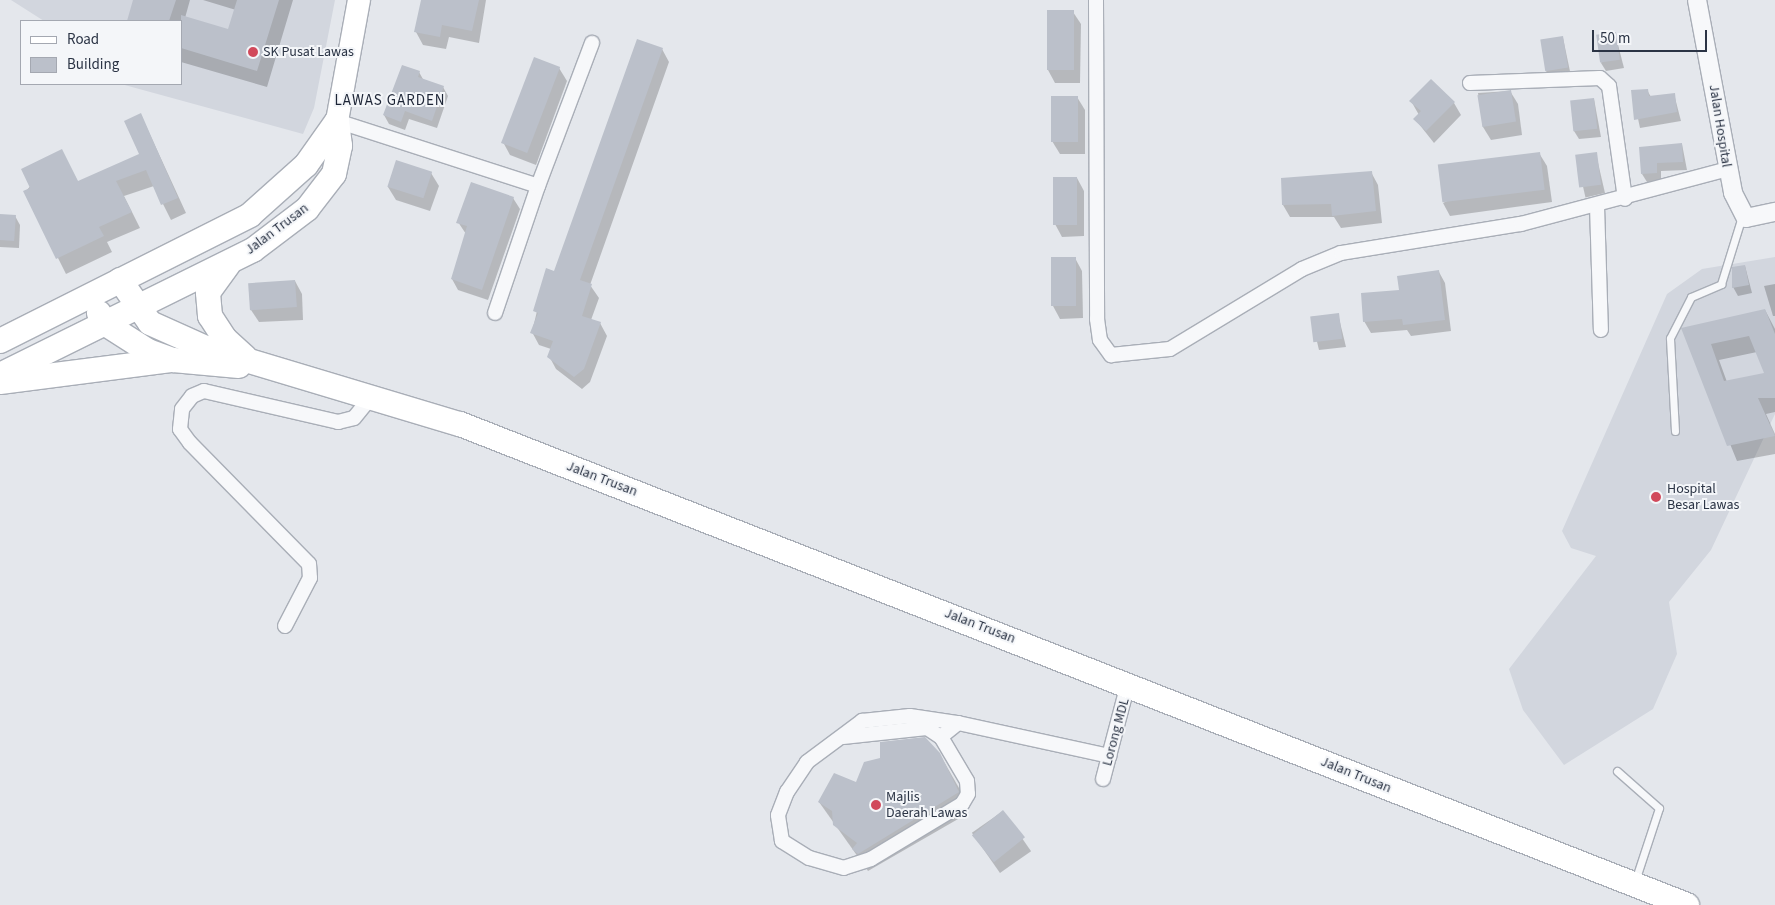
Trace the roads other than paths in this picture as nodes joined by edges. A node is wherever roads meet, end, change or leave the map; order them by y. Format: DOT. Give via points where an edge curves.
graph roads {
  1 [pos="360,0"];
  2 [pos="1096,0"];
  3 [pos="1697,0"];
  4 [pos="592,43"];
  5 [pos="1470,82"];
  6 [pos="337,120"];
  7 [pos="1727,169"];
  8 [pos="538,186"];
  9 [pos="1625,199"];
  10 [pos="1597,206"];
  11 [pos="1775,212"];
  12 [pos="1742,216"];
  13 [pos="235,259"];
  14 [pos="120,280"];
  15 [pos="89,295"];
  16 [pos="135,308"];
  17 [pos="495,313"];
  18 [pos="104,323"];
  19 [pos="1601,330"];
  20 [pos="0,341"];
  21 [pos="173,360"];
  22 [pos="257,362"];
  23 [pos="0,375"];
  24 [pos="0,382"];
  25 [pos="372,396"];
  26 [pos="1675,431"];
  27 [pos="285,626"];
  28 [pos="1128,684"];
  29 [pos="958,722"];
  30 [pos="941,737"];
  31 [pos="833,739"];
  32 [pos="1109,756"];
  33 [pos="1618,771"];
  34 [pos="1103,779"];
  35 [pos="1633,886"];
  36 [pos="1687,905"];
  1 -- 6 [label="main road, Jalan Trusan"];
  2 -- 10 [label="street" via="1097,319 1100,340 1111,355 1170,349 1294,273 1341,253 1522,224"];
  3 -- 7 [label="street, Jalan Hospital"];
  4 -- 8 [label="street"];
  5 -- 9 [label="street" via="1600,78 1609,86"];
  6 -- 8 [label="street"];
  6 -- 13 [label="highway, Jalan Trusan" via="340,146 334,174 307,209"];
  6 -- 14 [label="highway, Jalan Trusan" via="306,165 250,215"];
  7 -- 9 [label="street"];
  7 -- 12 [label="street, Jalan Hospital"];
  8 -- 17 [label="street"];
  9 -- 10 [label="street"];
  10 -- 19 [label="street"];
  11 -- 12 [label="street" via="1751,219"];
  12 -- 26 [label="lane" via="1730,241 1721,284 1691,296 1672,332 1669,354"];
  13 -- 16 [label="highway, Jalan Trusan"];
  13 -- 22 [label="highway" via="208,293 210,316 225,339"];
  14 -- 15 [label="highway, Jalan Trusan"];
  14 -- 16 [label="highway, Jalan Trusan"];
  15 -- 18 [label="highway, Jalan Trusan"];
  15 -- 20 [label="highway, Jalan Trusan"];
  16 -- 18 [label="highway, Jalan Trusan"];
  16 -- 22 [label="highway, Jalan Trusan" via="162,330"];
  18 -- 21 [label="highway, Jalan Trusan" via="148,351"];
  18 -- 23 [label="highway, Jalan Trusan"];
  21 -- 22 [label="highway, Jalan Trusan" via="215,366"];
  21 -- 24 [label="highway"];
  22 -- 25 [label="highway, Jalan Trusan"];
  25 -- 27 [label="street" via="354,418 338,422 204,391 192,396 182,409 180,429 190,443 310,564 310,578"];
  25 -- 28 [label="highway, Jalan Trusan" via="470,428"];
  28 -- 32 [label="street, Lorong MDL"];
  28 -- 35 [label="highway, Jalan Trusan"];
  29 -- 30 [label="street"];
  29 -- 31 [label="street" via="910,716 862,721"];
  29 -- 32 [label="street"];
  30 -- 31 [label="street" via="927,728 870,731"];
  30 -- 31 [label="street" via="967,781 968,794 962,804 871,859 844,868 809,858 782,841 778,815 807,762"];
  32 -- 34 [label="street, Lorong MDL"];
  33 -- 35 [label="lane" via="1658,808"];
  35 -- 36 [label="highway, Jalan Trusan"];
}
